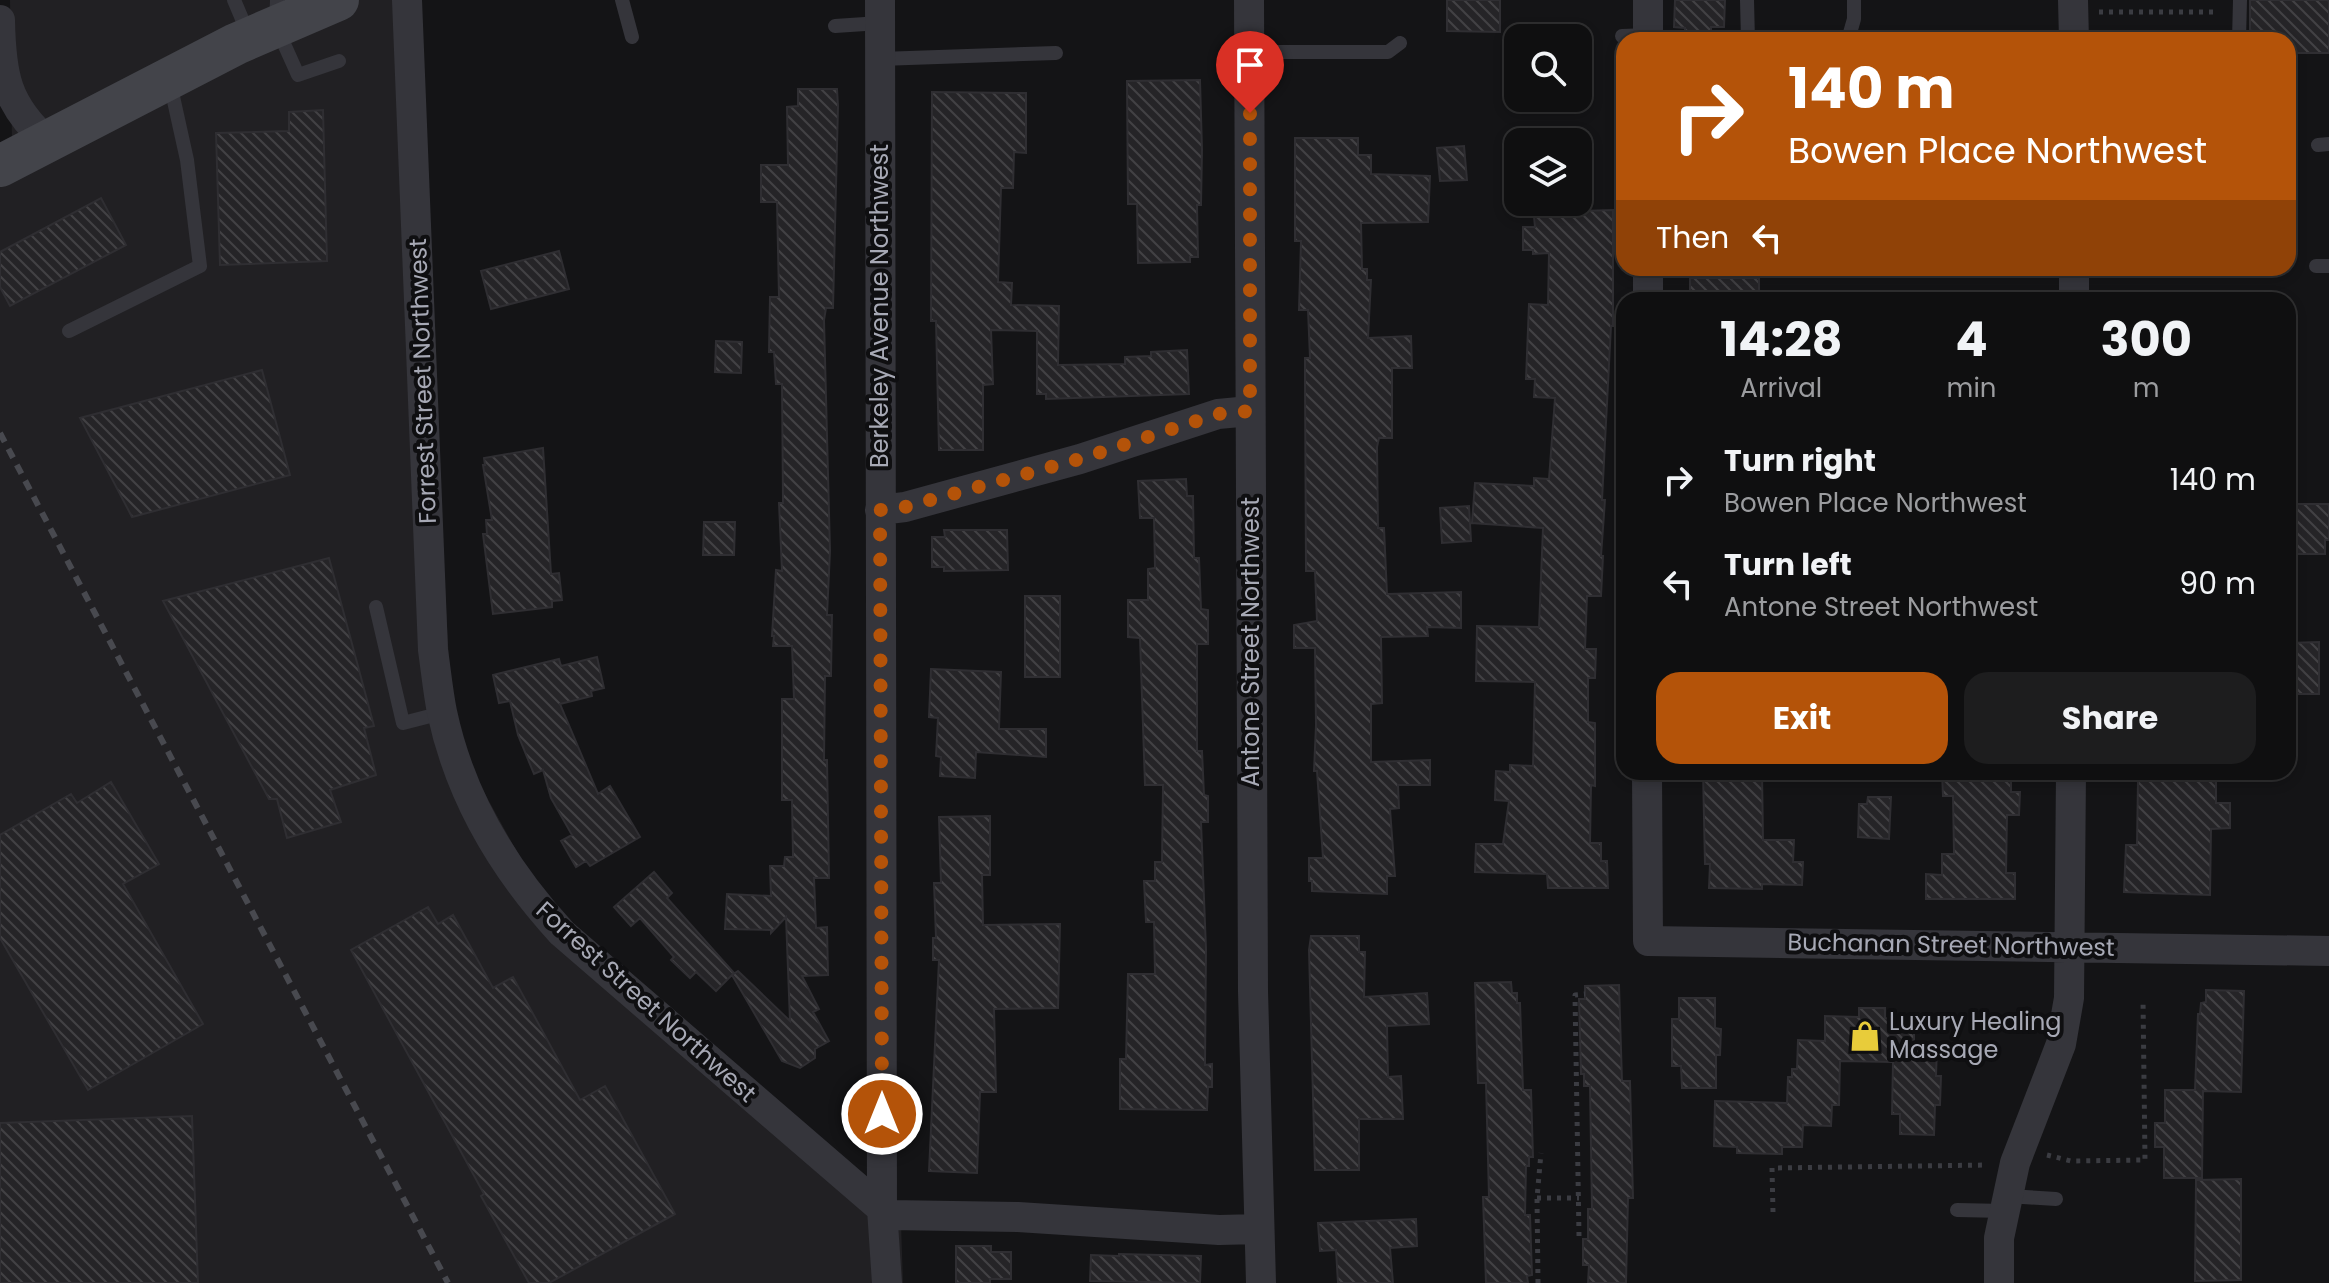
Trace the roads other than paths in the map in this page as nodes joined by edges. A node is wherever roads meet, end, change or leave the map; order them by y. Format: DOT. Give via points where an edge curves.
graph roads {
  1 [pos="338,0"];
  2 [pos="407,0"];
  3 [pos="622,0"];
  4 [pos="1249,0"];
  5 [pos="1648,0"];
  6 [pos="1747,0"];
  7 [pos="1854,0"];
  8 [pos="2240,0"];
  9 [pos="2084,6"];
  10 [pos="880,12"];
  11 [pos="259,16"];
  12 [pos="0,20"];
  13 [pos="835,26"];
  14 [pos="1640,32"];
  15 [pos="1748,32"];
  16 [pos="1850,32"];
  17 [pos="2076,32"];
  18 [pos="2239,32"];
  19 [pos="632,37"];
  20 [pos="1400,43"];
  21 [pos="1250,52"];
  22 [pos="1056,53"];
  23 [pos="880,59"];
  24 [pos="339,61"];
  25 [pos="169,78"];
  26 [pos="48,142"];
  27 [pos="0,166"];
  28 [pos="69,331"];
  29 [pos="1250,411"];
  30 [pos="880,510"];
  31 [pos="376,607"];
  32 [pos="442,713"];
  33 [pos="1647,780"];
  34 [pos="2071,780"];
  35 [pos="2070,947"];
  36 [pos="2329,951"];
  37 [pos="2056,1199"];
  38 [pos="2006,1203"];
  39 [pos="882,1209"];
  40 [pos="1957,1210"];
  41 [pos="1259,1229"];
  42 [pos="887,1283"];
  43 [pos="1261,1283"];
  44 [pos="1999,1283"];
  1 -- 11 [label="main road"];
  2 -- 32 [label="street, Forrest Street Northwest" via="433,650"];
  3 -- 19 [label="lane"];
  4 -- 21 [label="street, Antone Street Northwest"];
  5 -- 14 [label="street"];
  6 -- 15 [label="lane"];
  7 -- 16 [label="lane"];
  8 -- 18 [label="lane"];
  9 -- 17 [label="street"];
  10 -- 13 [label="lane"];
  10 -- 23 [label="street, Berkeley Avenue Northwest"];
  11 -- 24 [label="lane" via="298,75"];
  11 -- 25 [label="main road"];
  12 -- 26 [label="street" via="5,82 29,125"];
  20 -- 21 [label="lane" via="1388,52"];
  21 -- 29 [label="street, Antone Street Northwest"];
  22 -- 23 [label="lane"];
  23 -- 30 [label="street, Berkeley Avenue Northwest"];
  25 -- 26 [label="main road"];
  25 -- 28 [label="lane" via="187,160 200,266"];
  26 -- 27 [label="main road"];
  29 -- 30 [label="street" via="1218,414 1080,459"];
  29 -- 41 [label="street, Antone Street Northwest" via="1252,975"];
  30 -- 39 [label="street, Berkeley Avenue Northwest"];
  31 -- 32 [label="lane" via="403,723"];
  32 -- 39 [label="street, Forrest Street Northwest" via="481,822 531,899 562,933"];
  33 -- 35 [label="street, Buchanan Street Northwest" via="1648,941"];
  34 -- 35 [label="street"];
  35 -- 36 [label="street, Buchanan Street Northwest"];
  35 -- 38 [label="street" via="2061,1044 2015,1163"];
  37 -- 38 [label="lane"];
  38 -- 40 [label="lane"];
  38 -- 44 [label="street"];
  39 -- 41 [label="street" via="898,1216"];
  39 -- 42 [label="street, Berkeley Avenue Northwest"];
  41 -- 43 [label="street, Antone Street Northwest"];
}
